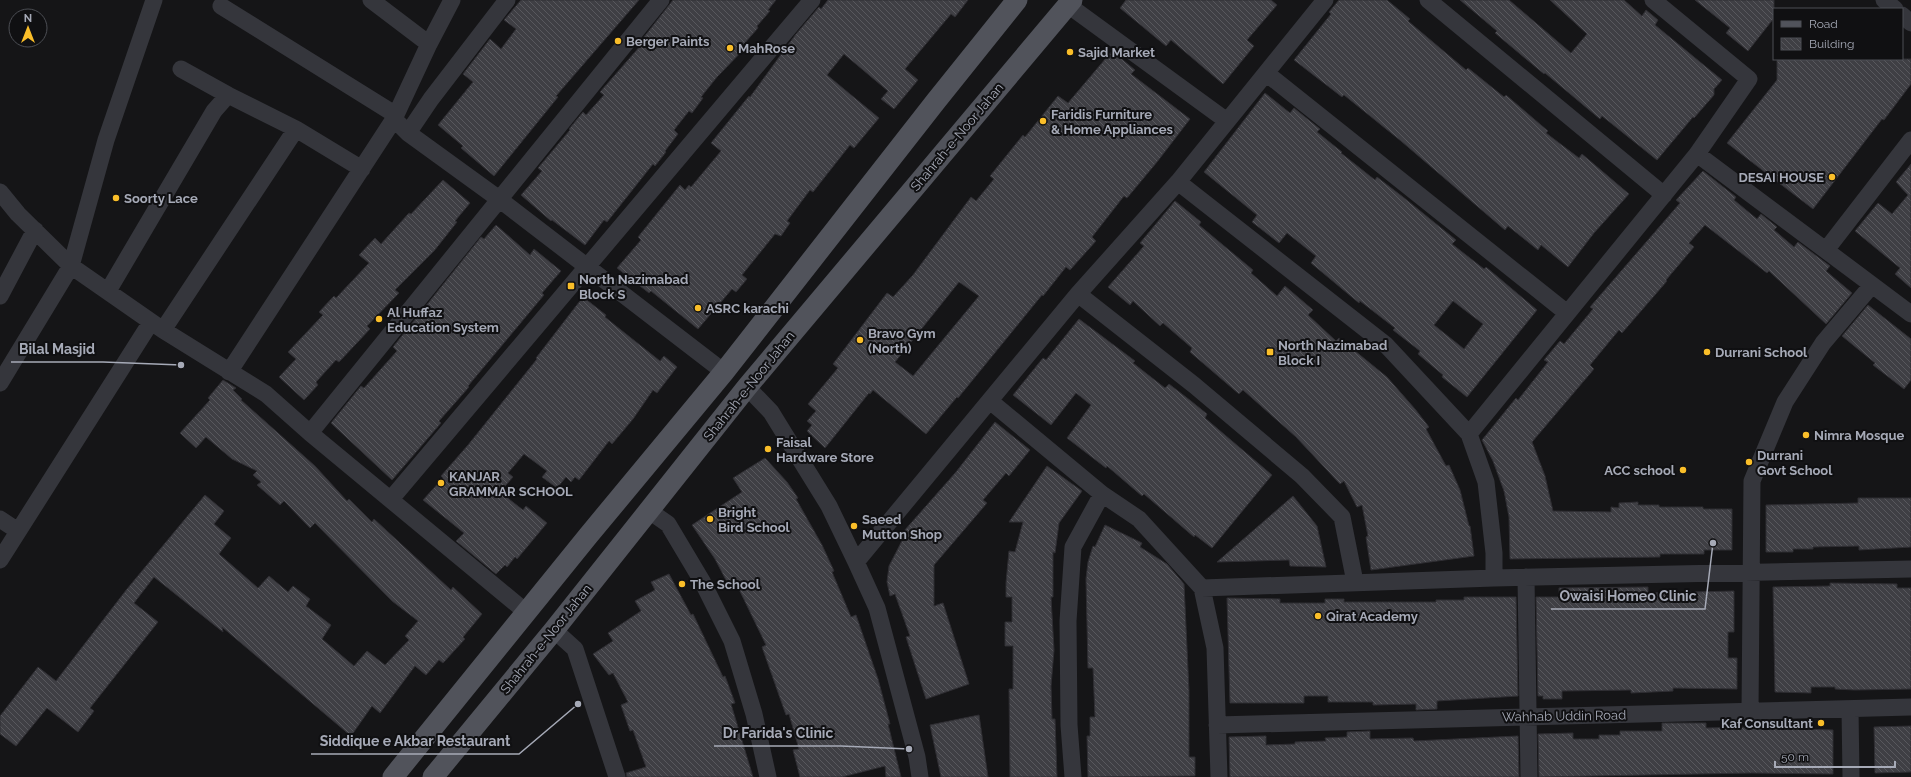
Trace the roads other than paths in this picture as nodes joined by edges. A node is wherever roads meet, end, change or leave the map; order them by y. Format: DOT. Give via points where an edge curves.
graph roads {
  1 [pos="154,0"];
  2 [pos="371,0"];
  3 [pos="452,0"];
  4 [pos="507,0"];
  5 [pos="661,0"];
  6 [pos="812,0"];
  7 [pos="1017,0"];
  8 [pos="1325,0"];
  9 [pos="1428,0"];
  10 [pos="1653,0"];
  11 [pos="1884,0"];
  12 [pos="1070,2"];
  13 [pos="220,6"];
  14 [pos="1894,8"];
  15 [pos="1903,16"];
  16 [pos="1911,22"];
  17 [pos="429,44"];
  18 [pos="181,69"];
  19 [pos="1266,73"];
  20 [pos="228,95"];
  21 [pos="395,117"];
  22 [pos="1227,121"];
  23 [pos="296,129"];
  24 [pos="408,133"];
  25 [pos="1911,140"];
  26 [pos="1697,154"];
  27 [pos="362,169"];
  28 [pos="1178,182"];
  29 [pos="0,192"];
  30 [pos="1664,195"];
  31 [pos="499,199"];
  32 [pos="35,230"];
  33 [pos="1826,250"];
  34 [pos="71,266"];
  35 [pos="588,267"];
  36 [pos="1872,285"];
  37 [pos="108,291"];
  38 [pos="1078,294"];
  39 [pos="0,296"];
  40 [pos="1567,313"];
  41 [pos="1911,314"];
  42 [pos="157,326"];
  43 [pos="229,372"];
  44 [pos="724,372"];
  45 [pos="0,383"];
  46 [pos="747,387"];
  47 [pos="990,401"];
  48 [pos="310,433"];
  49 [pos="1469,434"];
  50 [pos="1102,494"];
  51 [pos="391,500"];
  52 [pos="648,510"];
  53 [pos="0,519"];
  54 [pos="18,532"];
  55 [pos="0,560"];
  56 [pos="856,562"];
  57 [pos="1911,569"];
  58 [pos="1750,572"];
  59 [pos="1526,577"];
  60 [pos="1494,578"];
  61 [pos="1355,582"];
  62 [pos="1202,588"];
  63 [pos="526,612"];
  64 [pos="554,630"];
  65 [pos="1911,708"];
  66 [pos="1850,709"];
  67 [pos="1750,711"];
  68 [pos="1527,717"];
  69 [pos="1217,725"];
  70 [pos="393,777"];
  71 [pos="433,777"];
  72 [pos="617,777"];
  73 [pos="768,777"];
  74 [pos="920,777"];
  75 [pos="1073,777"];
  76 [pos="1219,777"];
  77 [pos="1529,777"];
  78 [pos="1851,777"];
  1 -- 34 [label="street" via="106,140"];
  2 -- 17 [label="street"];
  3 -- 17 [label="street"];
  4 -- 24 [label="street"];
  5 -- 31 [label="street"];
  6 -- 35 [label="street"];
  7 -- 44 [label="main road"];
  8 -- 19 [label="street"];
  9 -- 30 [label="street"];
  10 -- 26 [label="street" via="1749,79"];
  11 -- 14 [label="street"];
  12 -- 22 [label="street"];
  12 -- 46 [label="main road, Shahrah-e-Noor Jahan"];
  13 -- 21 [label="street"];
  15 -- 16 [label="street"];
  17 -- 21 [label="street"];
  18 -- 20 [label="street"];
  19 -- 22 [label="street"];
  19 -- 40 [label="street"];
  20 -- 23 [label="street"];
  20 -- 37 [label="street" via="214,111"];
  21 -- 24 [label="street"];
  21 -- 27 [label="street"];
  22 -- 28 [label="street"];
  23 -- 27 [label="street"];
  23 -- 42 [label="street"];
  24 -- 31 [label="street"];
  25 -- 33 [label="street"];
  26 -- 30 [label="street"];
  26 -- 33 [label="street"];
  27 -- 43 [label="street"];
  28 -- 38 [label="street"];
  28 -- 49 [label="street" via="1386,345"];
  29 -- 32 [label="street"];
  30 -- 40 [label="street"];
  31 -- 35 [label="street"];
  31 -- 48 [label="street"];
  32 -- 34 [label="street"];
  32 -- 39 [label="street"];
  33 -- 36 [label="street"];
  34 -- 37 [label="street"];
  34 -- 45 [label="street"];
  35 -- 44 [label="street"];
  35 -- 51 [label="street"];
  36 -- 41 [label="street"];
  36 -- 58 [label="street" via="1823,343 1785,402 1752,481"];
  37 -- 42 [label="street"];
  38 -- 47 [label="street"];
  38 -- 61 [label="street" via="1194,385 1307,481 1342,517"];
  40 -- 49 [label="street"];
  42 -- 43 [label="street"];
  42 -- 54 [label="street"];
  43 -- 48 [label="street" via="266,394"];
  44 -- 63 [label="main road"];
  46 -- 52 [label="main road, Shahrah-e-Noor Jahan"];
  46 -- 56 [label="street" via="771,412 829,506"];
  47 -- 50 [label="street"];
  47 -- 56 [label="street"];
  48 -- 51 [label="street"];
  49 -- 60 [label="street" via="1486,482 1494,552"];
  50 -- 62 [label="street" via="1140,520"];
  50 -- 75 [label="street" via="1073,547 1068,621"];
  51 -- 63 [label="street"];
  52 -- 64 [label="main road, Shahrah-e-Noor Jahan"];
  52 -- 73 [label="street" via="668,524 702,581 732,641 754,714"];
  53 -- 54 [label="street"];
  54 -- 55 [label="street"];
  56 -- 74 [label="street" via="877,608 917,757"];
  57 -- 58 [label="street"];
  58 -- 59 [label="street"];
  58 -- 67 [label="street"];
  59 -- 60 [label="street"];
  59 -- 68 [label="street"];
  60 -- 61 [label="street"];
  61 -- 62 [label="street"];
  62 -- 69 [label="street" via="1215,648"];
  63 -- 70 [label="main road"];
  64 -- 71 [label="main road, Shahrah-e-Noor Jahan"];
  64 -- 72 [label="street" via="575,649"];
  65 -- 66 [label="street, Wahhab Uddin Road"];
  66 -- 67 [label="street, Wahhab Uddin Road"];
  66 -- 78 [label="street"];
  67 -- 68 [label="street, Wahhab Uddin Road"];
  68 -- 69 [label="street, Wahhab Uddin Road"];
  68 -- 77 [label="street"];
  69 -- 76 [label="street"];
}
